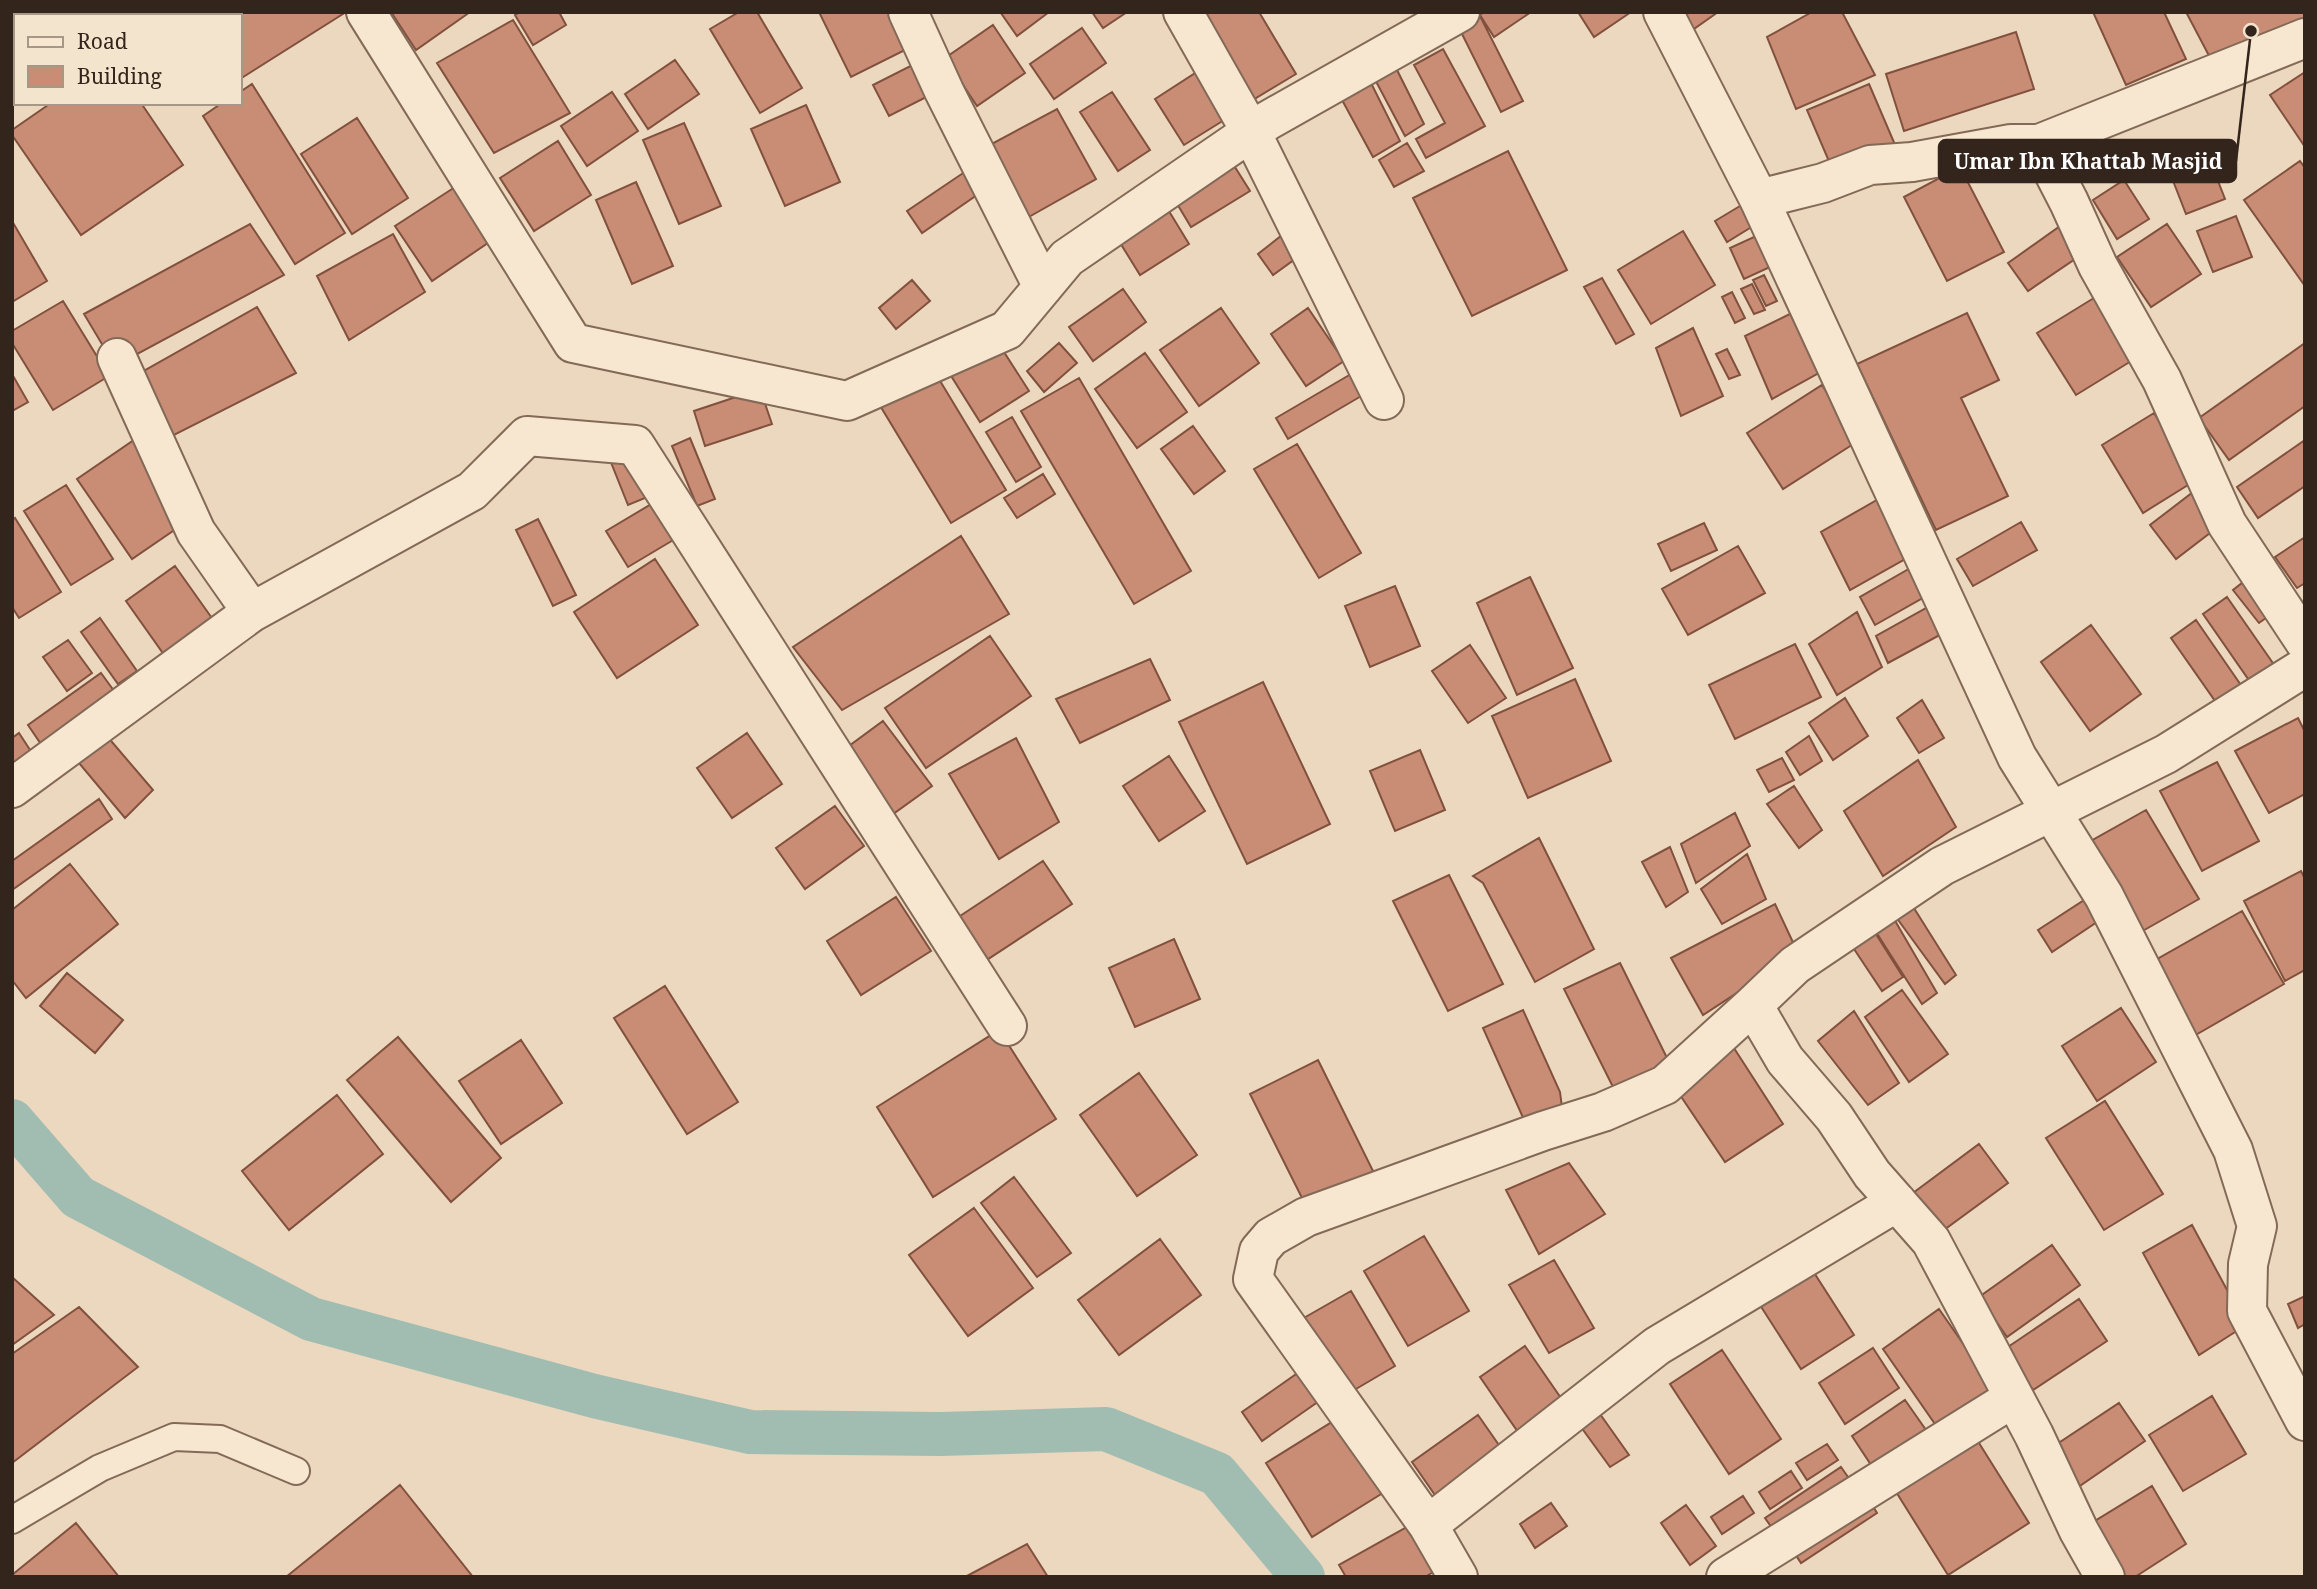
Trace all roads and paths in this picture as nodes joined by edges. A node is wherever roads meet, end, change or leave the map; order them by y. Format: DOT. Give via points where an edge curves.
graph roads {
  1 [pos="366,12"];
  2 [pos="908,12"];
  3 [pos="1183,12"];
  4 [pos="1461,12"];
  5 [pos="1663,12"];
  6 [pos="2305,38"];
  7 [pos="1251,132"];
  8 [pos="2039,144"];
  9 [pos="1759,199"];
  10 [pos="1043,287"];
  11 [pos="117,358"];
  12 [pos="1384,400"];
  13 [pos="252,612"];
  14 [pos="2305,642"];
  15 [pos="2305,667"];
  16 [pos="12,788"];
  17 [pos="2049,811"];
  18 [pos="1754,1005"];
  19 [pos="1007,1026"];
  20 [pos="1898,1202"];
  21 [pos="2013,1398"];
  22 [pos="2305,1421"];
  23 [pos="296,1471"];
  24 [pos="12,1520"];
  25 [pos="1428,1525"];
  26 [pos="1458,1577"];
  27 [pos="1726,1577"];
  28 [pos="2105,1577"];
  1 -- 10 [label="street" via="573,343 847,401 1007,330"];
  2 -- 10 [label="street"];
  3 -- 7 [label="street"];
  4 -- 7 [label="street"];
  5 -- 9 [label="street"];
  6 -- 8 [label="street"];
  7 -- 10 [label="street" via="1067,258"];
  7 -- 12 [label="street"];
  8 -- 9 [label="street" via="1870,165"];
  8 -- 14 [label="street" via="2098,266 2162,380 2227,524"];
  9 -- 17 [label="street" via="2017,757"];
  11 -- 13 [label="street" via="196,532"];
  13 -- 16 [label="street"];
  13 -- 19 [label="street" via="472,491 527,436 635,446"];
  15 -- 17 [label="street" via="2166,754"];
  17 -- 18 [label="street" via="1942,866 1795,965"];
  17 -- 22 [label="street" via="2104,896 2233,1150 2257,1226 2248,1264 2248,1311"];
  18 -- 20 [label="street" via="1785,1060"];
  18 -- 25 [label="street" via="1665,1085 1603,1112 1306,1217 1271,1237 1259,1251 1253,1279"];
  20 -- 21 [label="street" via="1931,1241"];
  20 -- 25 [label="street" via="1657,1346"];
  21 -- 27 [label="street"];
  21 -- 28 [label="street"];
  23 -- 24 [label="lane" via="220,1439 174,1437 100,1468"];
  25 -- 26 [label="street"];
}
